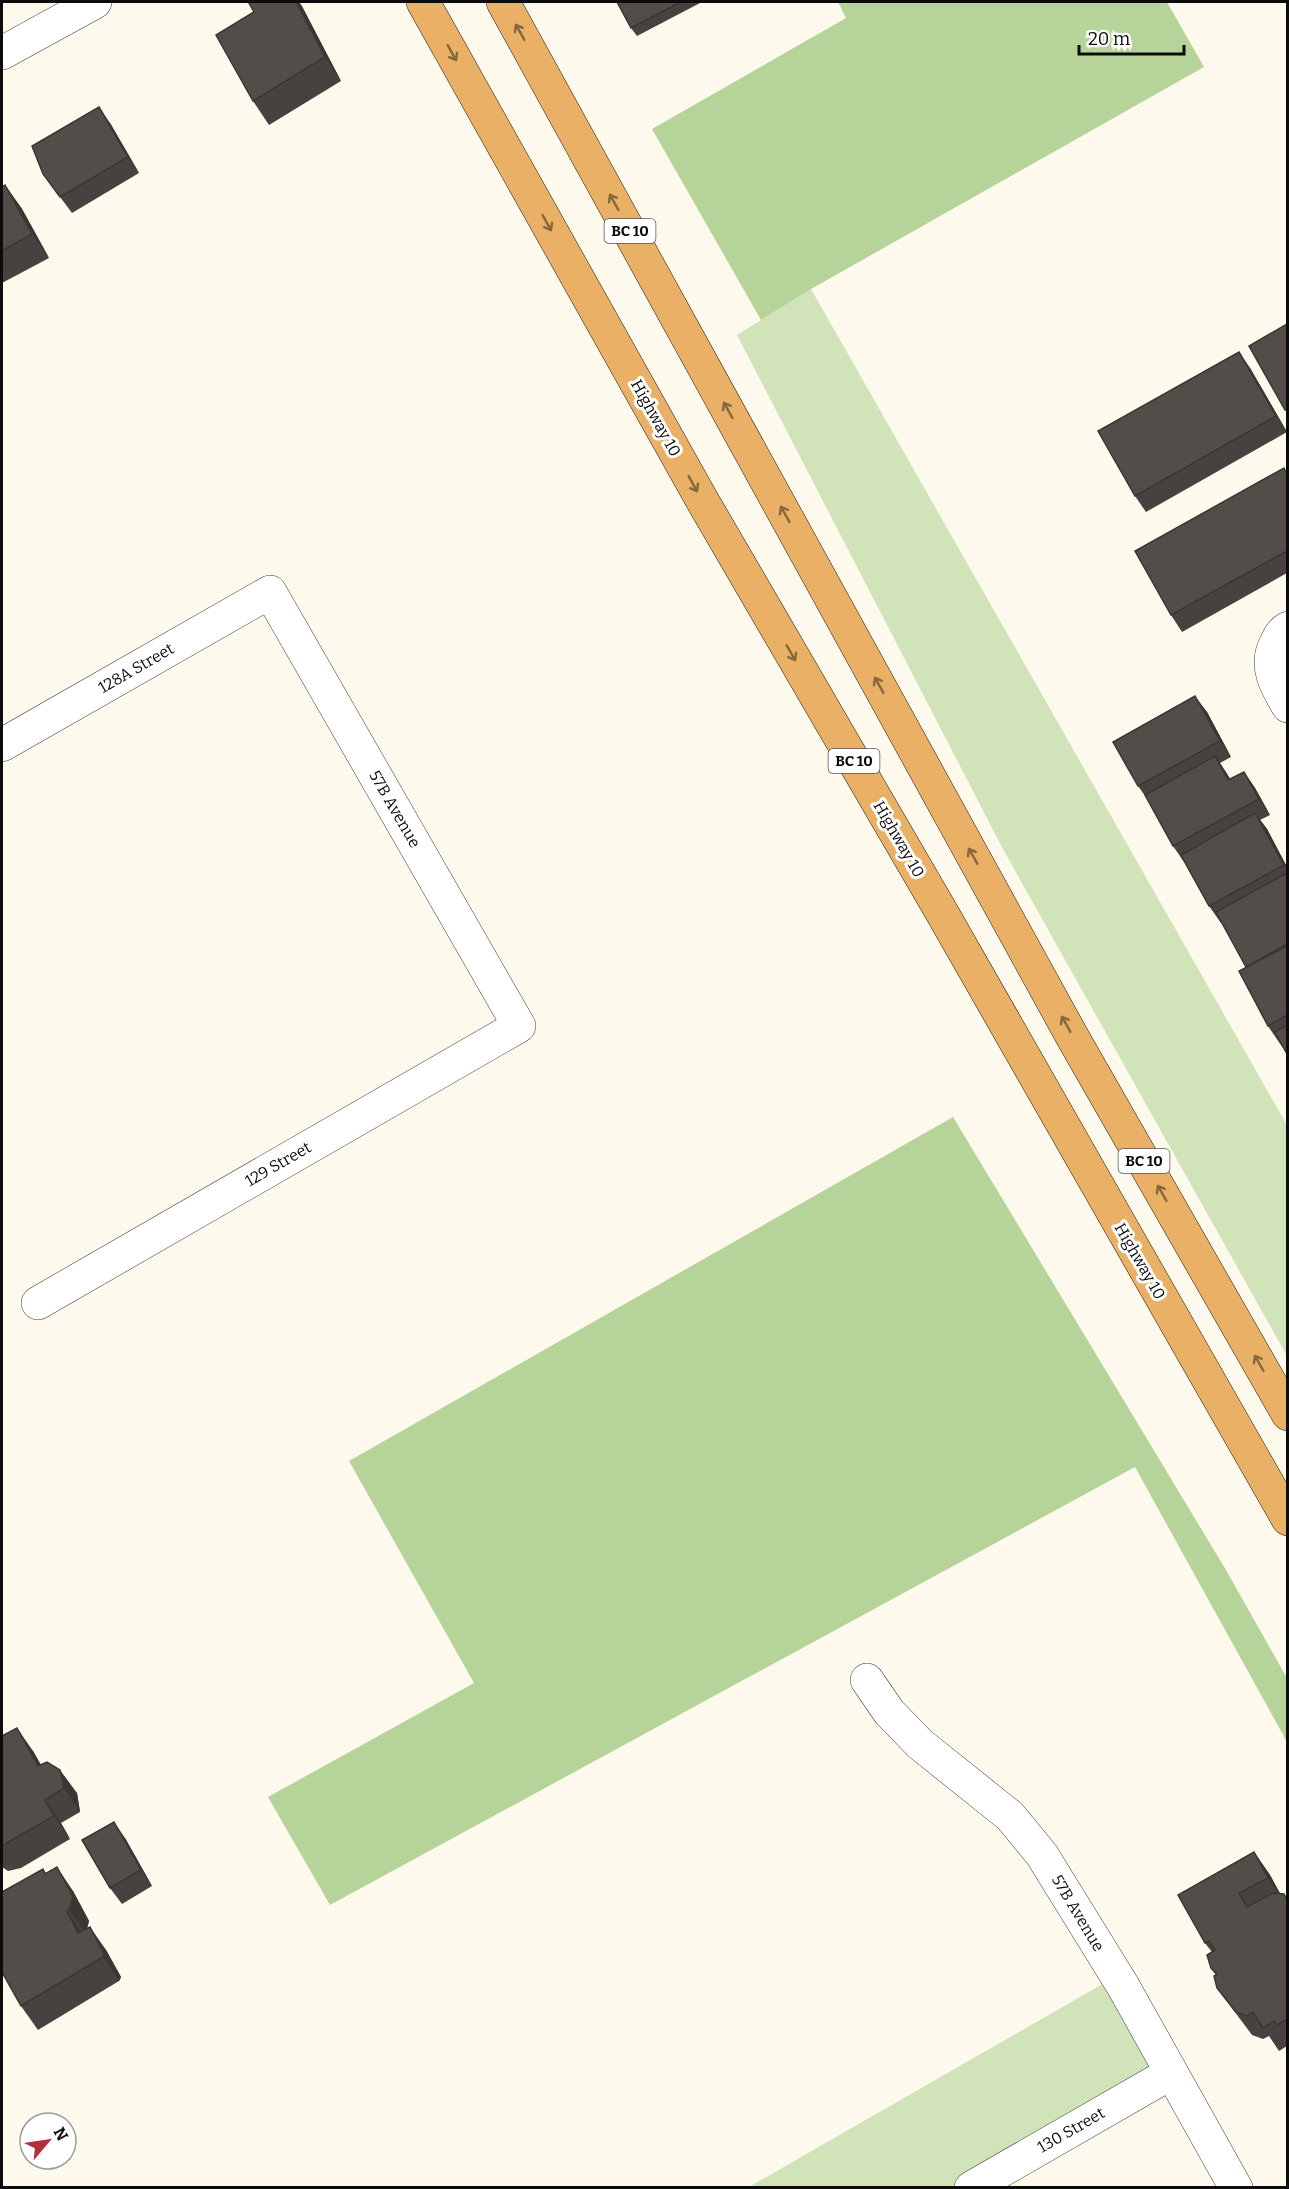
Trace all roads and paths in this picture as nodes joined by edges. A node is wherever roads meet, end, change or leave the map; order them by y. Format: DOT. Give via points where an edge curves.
graph roads {
  1 [pos="95,2"];
  2 [pos="423,2"];
  3 [pos="503,2"];
  4 [pos="2,54"];
  5 [pos="270,592"];
  6 [pos="1285,630"];
  7 [pos="1287,706"];
  8 [pos="2,745"];
  9 [pos="519,1026"];
  10 [pos="38,1303"];
  11 [pos="1287,1414"];
  12 [pos="1287,1519"];
  13 [pos="867,1680"];
  14 [pos="1171,2073"];
  15 [pos="971,2187"];
  16 [pos="1236,2187"];
  1 -- 4 [label="street"];
  2 -- 12 [label="highway, Highway 10 / BC 10, one-way" via="702,500 941,910"];
  11 -- 3 [label="highway, BC 10, one-way" via="1068,1028"];
  5 -- 8 [label="street, 128A Street"];
  5 -- 9 [label="street, 57B Avenue"];
  6 -- 7 [label="street" via="1271,653 1271,678"];
  9 -- 10 [label="street, 129 Street"];
  13 -- 14 [label="street, 57B Avenue" via="889,1712 921,1744 1010,1816 1042,1855"];
  14 -- 15 [label="street, 130 Street"];
  14 -- 16 [label="street, 57B Avenue"];
}
